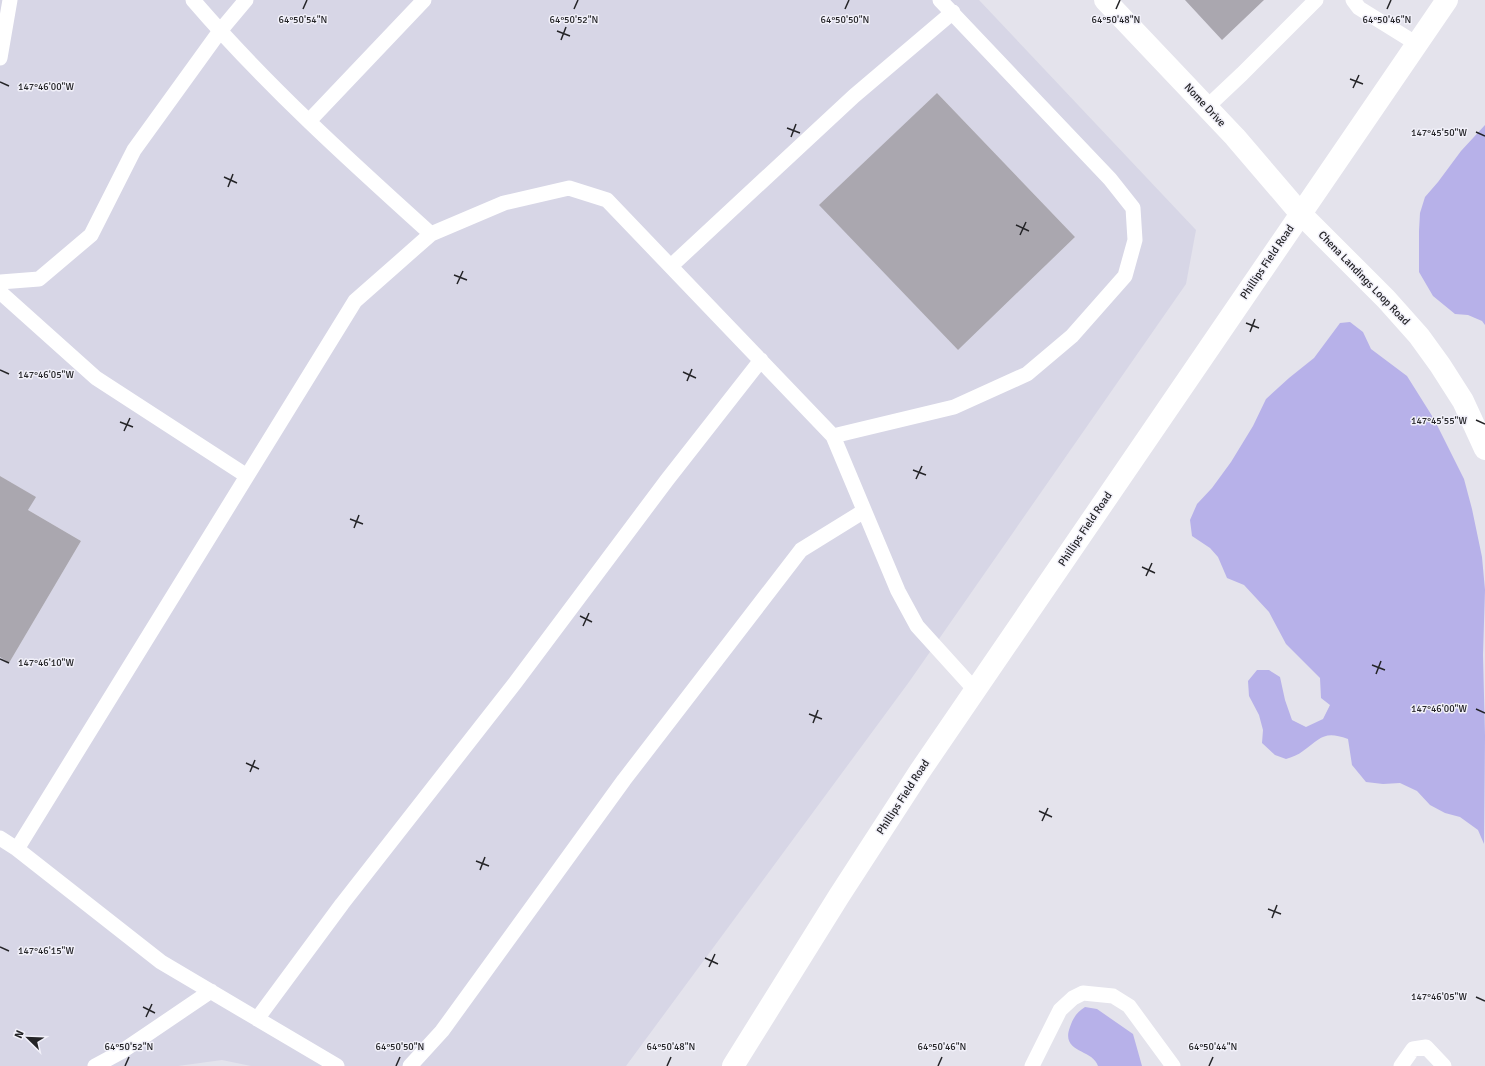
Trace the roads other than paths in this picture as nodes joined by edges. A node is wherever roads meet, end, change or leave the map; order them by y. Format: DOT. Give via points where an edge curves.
graph roads {
  1 [pos="10,0"];
  2 [pos="193,0"];
  3 [pos="246,0"];
  4 [pos="424,0"];
  5 [pos="940,0"];
  6 [pos="1105,0"];
  7 [pos="1316,0"];
  8 [pos="1353,0"];
  9 [pos="1447,0"];
  10 [pos="953,12"];
  11 [pos="220,31"];
  12 [pos="1417,44"];
  13 [pos="0,58"];
  14 [pos="1207,107"];
  15 [pos="309,121"];
  16 [pos="1300,213"];
  17 [pos="431,234"];
  18 [pos="671,266"];
  19 [pos="0,282"];
  20 [pos="0,292"];
  21 [pos="761,360"];
  22 [pos="833,436"];
  23 [pos="1485,449"];
  24 [pos="247,476"];
  25 [pos="864,511"];
  26 [pos="975,690"];
  27 [pos="0,838"];
  28 [pos="18,849"];
  29 [pos="211,991"];
  30 [pos="257,1019"];
  31 [pos="95,1066"];
  32 [pos="337,1066"];
  33 [pos="410,1066"];
  34 [pos="733,1066"];
  35 [pos="1032,1066"];
  36 [pos="1173,1066"];
  37 [pos="1401,1066"];
  38 [pos="1444,1066"];
  1 -- 13 [label="lane"];
  2 -- 11 [label="lane"];
  3 -- 11 [label="lane"];
  4 -- 15 [label="lane"];
  5 -- 10 [label="lane"];
  6 -- 14 [label="street, Nome Drive"];
  7 -- 14 [label="lane"];
  8 -- 12 [label="lane" via="1359,8"];
  9 -- 12 [label="street, Phillips Field Road"];
  10 -- 18 [label="lane" via="854,96"];
  10 -- 22 [label="lane" via="1110,179 1133,208 1135,240 1125,276 1072,336 1027,374 954,407"];
  11 -- 15 [label="lane"];
  11 -- 19 [label="lane" via="134,150 91,235 39,279"];
  12 -- 16 [label="street, Phillips Field Road"];
  14 -- 16 [label="street, Nome Drive"];
  15 -- 17 [label="lane"];
  16 -- 23 [label="street, Chena Landings Loop Road" via="1386,299 1419,336 1463,401"];
  16 -- 26 [label="street, Phillips Field Road"];
  17 -- 18 [label="lane" via="504,204 569,188 607,200"];
  17 -- 24 [label="lane" via="355,301"];
  18 -- 21 [label="lane"];
  20 -- 24 [label="lane" via="96,378"];
  21 -- 22 [label="lane"];
  21 -- 30 [label="lane" via="667,480 515,683 342,904"];
  22 -- 25 [label="lane"];
  24 -- 28 [label="lane"];
  25 -- 26 [label="lane" via="898,591 917,626"];
  25 -- 33 [label="lane" via="801,550 624,780 442,1031"];
  26 -- 34 [label="street, Phillips Field Road" via="839,896"];
  27 -- 28 [label="lane"];
  28 -- 29 [label="lane" via="161,962"];
  29 -- 30 [label="lane"];
  29 -- 31 [label="lane" via="122,1052"];
  30 -- 32 [label="lane"];
  35 -- 36 [label="lane" via="1060,1010 1083,993 1113,996 1129,1006"];
  37 -- 38 [label="lane" via="1413,1049 1426,1047"];
}
